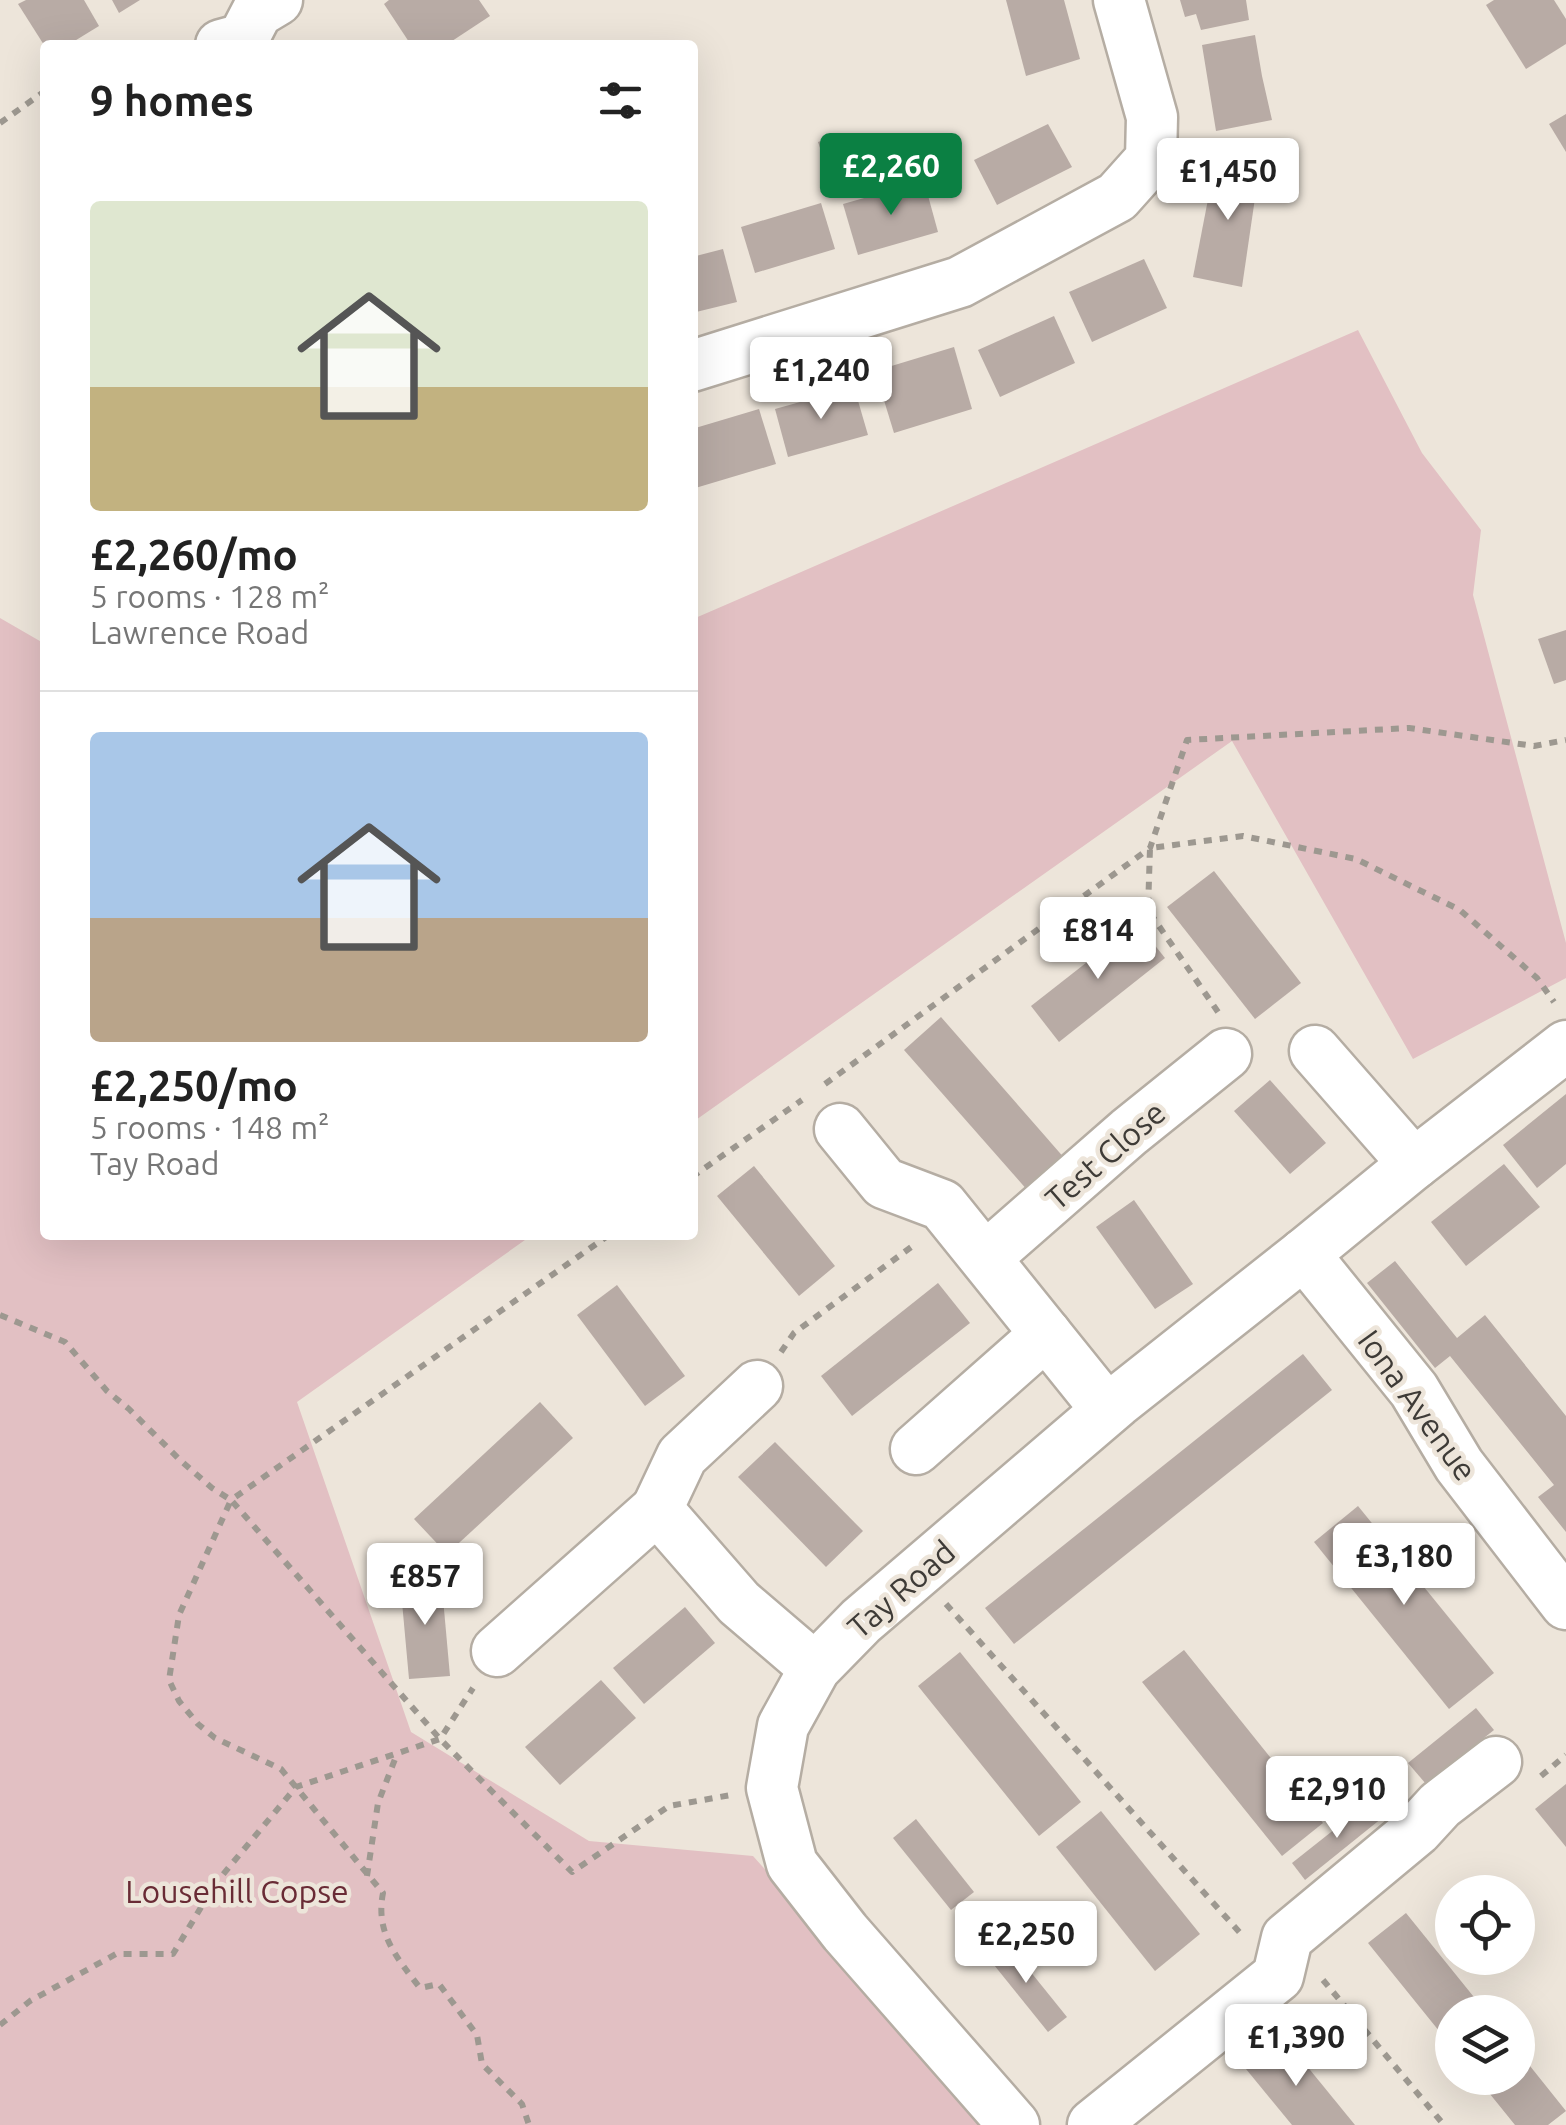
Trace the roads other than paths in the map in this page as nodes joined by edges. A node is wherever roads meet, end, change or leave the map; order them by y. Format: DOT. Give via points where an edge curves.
graph roads {
  1 [pos="277,0"];
  2 [pos="1119,0"];
  3 [pos="238,40"];
  4 [pos="698,364"];
  5 [pos="1561,1025"];
  6 [pos="1315,1051"];
  7 [pos="1226,1054"];
  8 [pos="840,1129"];
  9 [pos="1414,1164"];
  10 [pos="1304,1254"];
  11 [pos="986,1257"];
  12 [pos="1046,1334"];
  13 [pos="757,1386"];
  14 [pos="1108,1410"];
  15 [pos="916,1448"];
  16 [pos="658,1509"];
  17 [pos="1566,1604"];
  18 [pos="497,1651"];
  19 [pos="816,1668"];
  20 [pos="1496,1762"];
  21 [pos="1014,2125"];
  22 [pos="1093,2125"];
  1 -- 3 [label="street" via="257,12"];
  2 -- 4 [label="street" via="1152,117 1150,158 1117,197 960,282"];
  5 -- 9 [label="street, Tay Road"];
  6 -- 9 [label="street"];
  7 -- 11 [label="street, Test Close"];
  8 -- 11 [label="street" via="884,1183 942,1205"];
  9 -- 10 [label="street, Tay Road"];
  10 -- 14 [label="street, Tay Road"];
  10 -- 17 [label="street, Iona Avenue" via="1414,1390 1459,1464"];
  11 -- 12 [label="street"];
  12 -- 14 [label="street"];
  12 -- 15 [label="street"];
  13 -- 16 [label="street" via="682,1456"];
  14 -- 19 [label="street, Tay Road" via="861,1621"];
  16 -- 18 [label="street"];
  16 -- 19 [label="street" via="739,1603"];
  19 -- 21 [label="street, Tay Road" via="783,1726 772,1788 792,1864"];
  20 -- 22 [label="street" via="1440,1804 1283,1957"];
}
